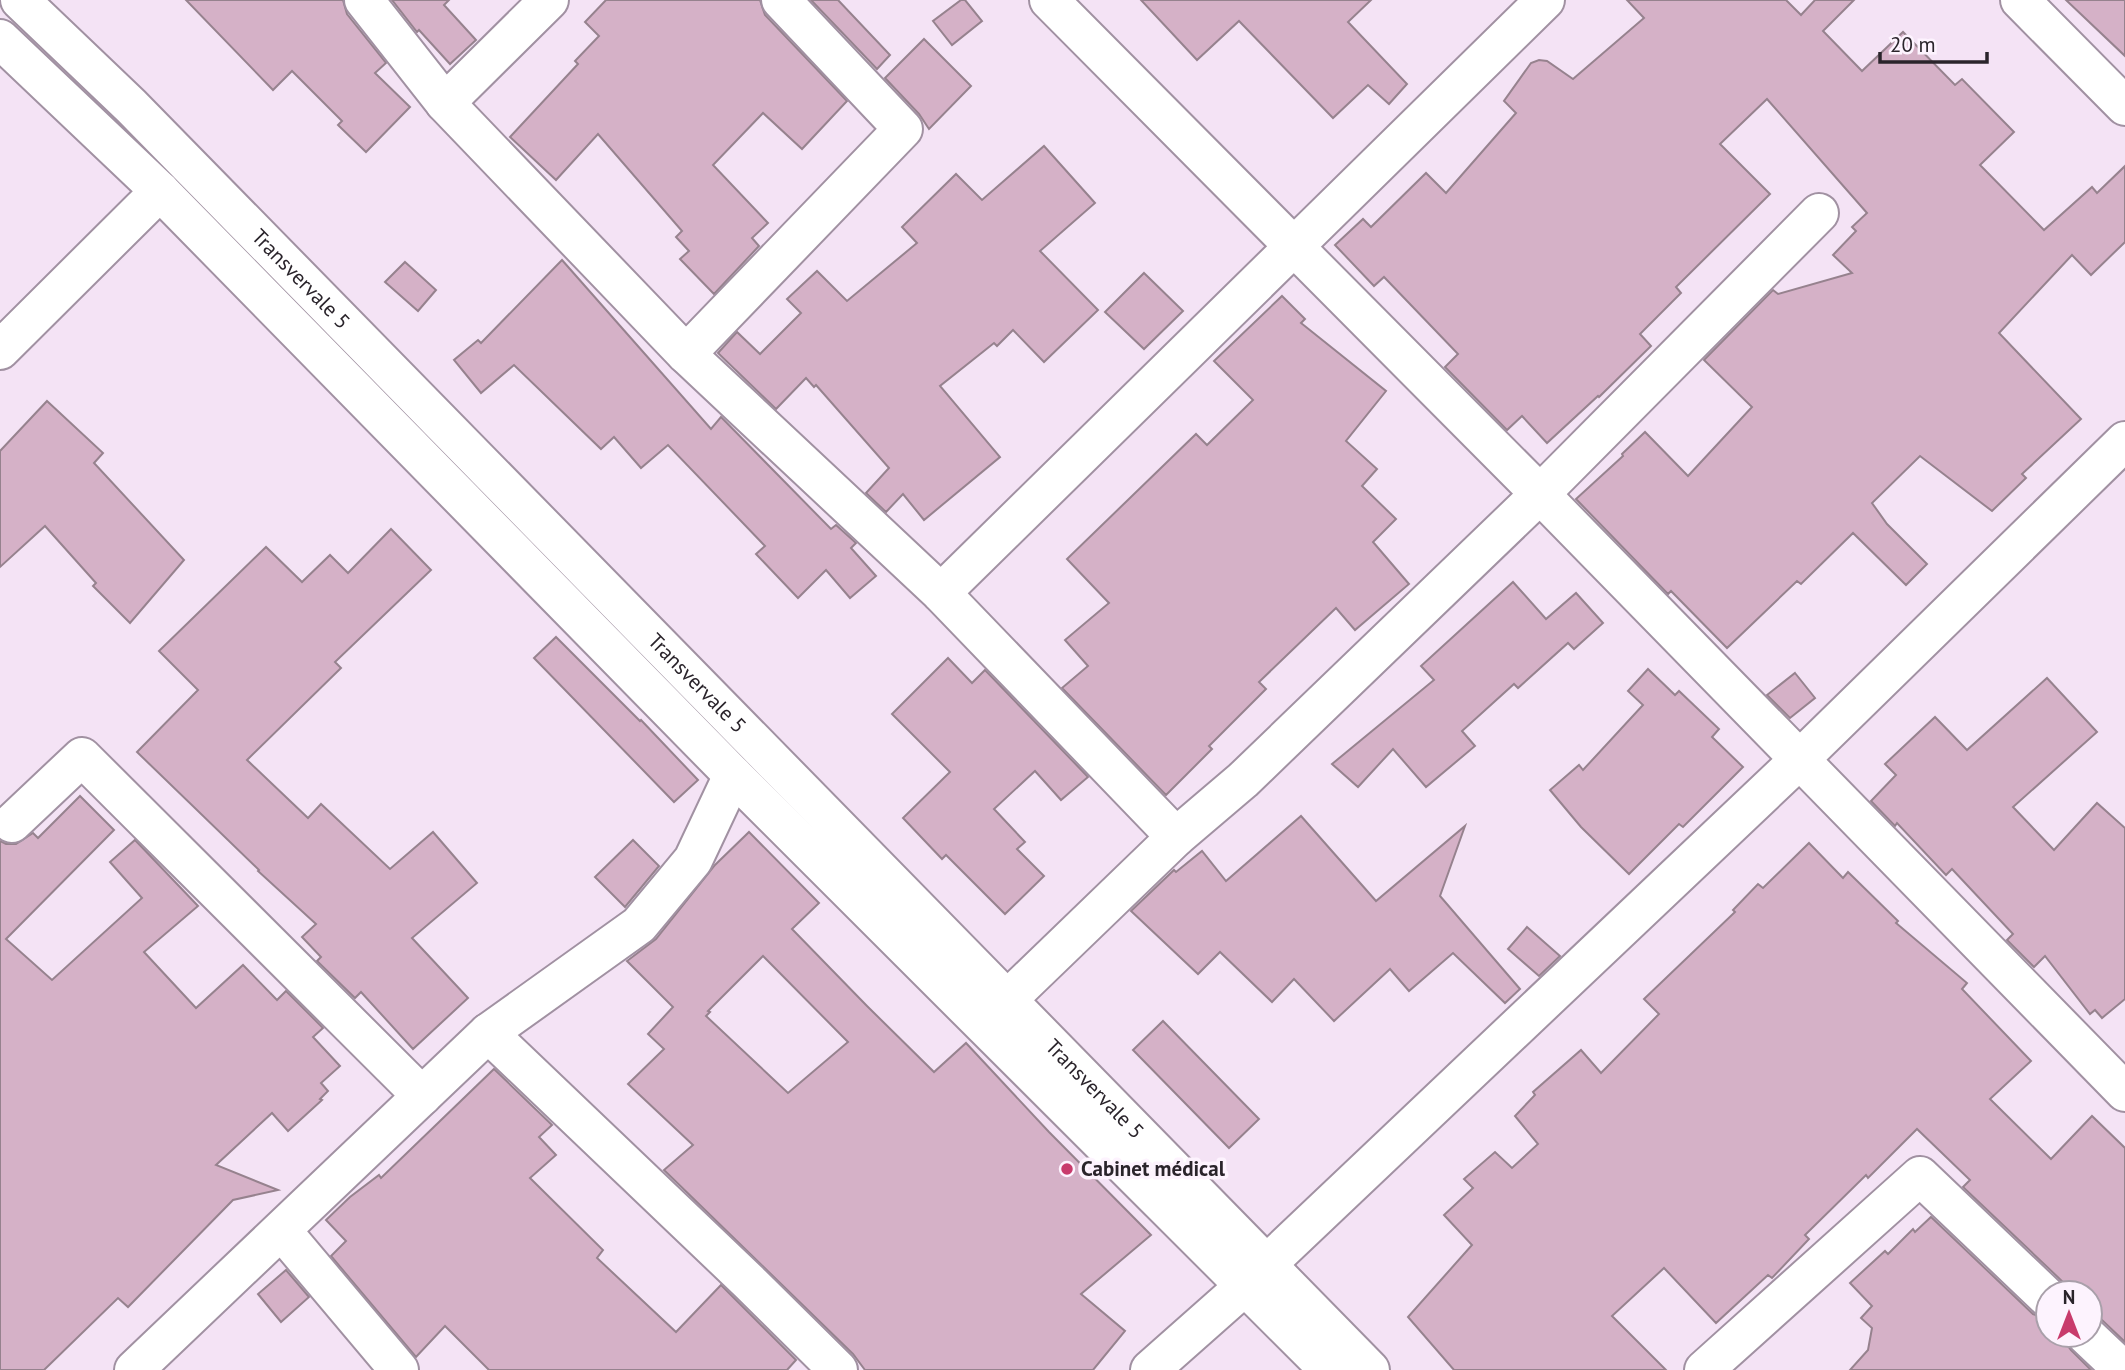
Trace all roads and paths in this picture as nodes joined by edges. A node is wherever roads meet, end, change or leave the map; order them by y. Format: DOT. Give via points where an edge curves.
graph roads {
  1 [pos="20,0"];
  2 [pos="364,0"];
  3 [pos="549,0"];
  4 [pos="781,0"];
  5 [pos="1049,0"];
  6 [pos="1545,0"];
  7 [pos="2020,0"];
  8 [pos="0,39"];
  9 [pos="445,103"];
  10 [pos="2125,106"];
  11 [pos="160,191"];
  12 [pos="1819,214"];
  13 [pos="1294,246"];
  14 [pos="0,350"];
  15 [pos="686,354"];
  16 [pos="2125,441"];
  17 [pos="1540,494"];
  18 [pos="941,593"];
  19 [pos="1799,760"];
  20 [pos="733,775"];
  21 [pos="12,822"];
  22 [pos="1176,837"];
  23 [pos="1007,1000"];
  24 [pos="488,1033"];
  25 [pos="2125,1092"];
  26 [pos="422,1096"];
  27 [pos="282,1231"];
  28 [pos="1256,1275"];
  29 [pos="2034,1285"];
  30 [pos="2101,1349"];
  31 [pos="134,1370"];
  32 [pos="399,1370"];
  33 [pos="838,1370"];
  34 [pos="1150,1370"];
  35 [pos="1329,1370"];
  36 [pos="1370,1370"];
  37 [pos="1704,1370"];
  38 [pos="2123,1370"];
  1 -- 23 [label="street, Transvervale 5" via="131,106"];
  2 -- 9 [label="street"];
  3 -- 9 [label="street"];
  4 -- 15 [label="street" via="903,129"];
  5 -- 13 [label="street"];
  6 -- 13 [label="street"];
  7 -- 10 [label="street"];
  8 -- 11 [label="street, Transvervale 5"];
  9 -- 15 [label="street"];
  11 -- 14 [label="street"];
  11 -- 20 [label="street, Transvervale 5"];
  12 -- 17 [label="street"];
  13 -- 17 [label="street"];
  13 -- 18 [label="street"];
  15 -- 18 [label="street"];
  16 -- 19 [label="street"];
  17 -- 19 [label="street"];
  17 -- 22 [label="street" via="1243,780"];
  18 -- 22 [label="street"];
  19 -- 25 [label="street"];
  19 -- 28 [label="street"];
  20 -- 24 [label="street" via="693,860 639,926"];
  20 -- 28 [label="street, Transvervale 5"];
  21 -- 26 [label="street" via="82,757"];
  22 -- 23 [label="street"];
  23 -- 28 [label="street, Transvervale 5"];
  24 -- 26 [label="street"];
  24 -- 33 [label="street"];
  26 -- 27 [label="street"];
  27 -- 31 [label="street"];
  27 -- 32 [label="street"];
  28 -- 34 [label="street"];
  28 -- 35 [label="street, Transvervale 5"];
  28 -- 36 [label="street, Transvervale 5"];
  29 -- 37 [label="street" via="1920,1176"];
  30 -- 38 [label="street"];
}
